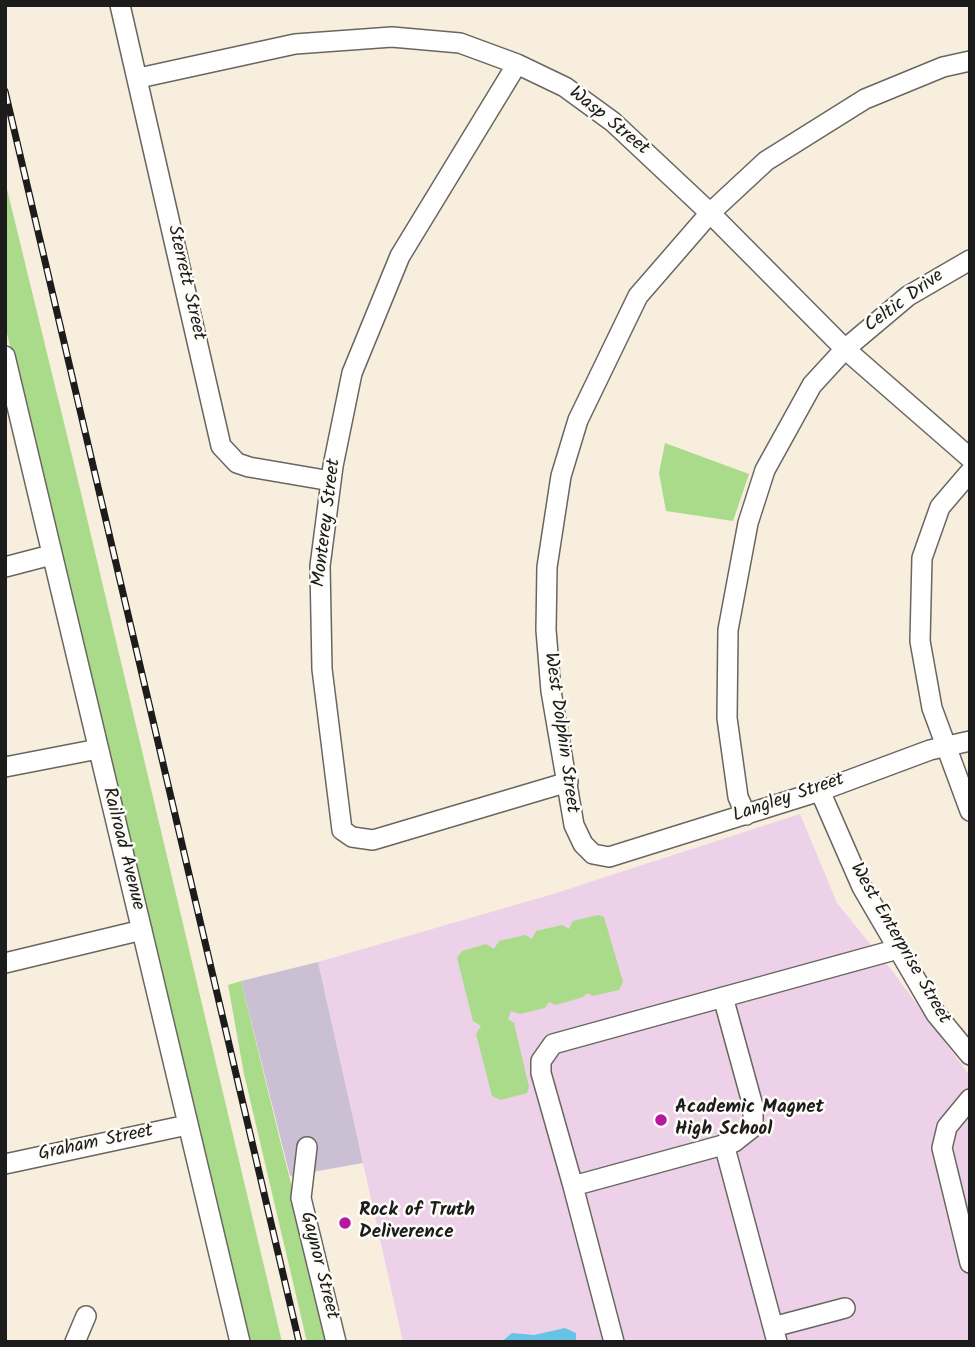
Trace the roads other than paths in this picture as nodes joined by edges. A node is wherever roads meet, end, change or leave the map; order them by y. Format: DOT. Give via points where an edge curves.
graph roads {
  1 [pos="120,5"];
  2 [pos="970,61"];
  3 [pos="517,64"];
  4 [pos="139,78"];
  5 [pos="710,213"];
  6 [pos="970,260"];
  7 [pos="845,349"];
  8 [pos="6,362"];
  9 [pos="970,458"];
  10 [pos="970,472"];
  11 [pos="331,481"];
  12 [pos="51,555"];
  13 [pos="5,567"];
  14 [pos="970,741"];
  15 [pos="98,748"];
  16 [pos="946,749"];
  17 [pos="5,767"];
  18 [pos="568,782"];
  19 [pos="820,791"];
  20 [pos="970,811"];
  21 [pos="746,815"];
  22 [pos="609,857"];
  23 [pos="142,930"];
  24 [pos="898,949"];
  25 [pos="5,963"];
  26 [pos="723,997"];
  27 [pos="970,1055"];
  28 [pos="970,1099"];
  29 [pos="187,1125"];
  30 [pos="724,1144"];
  31 [pos="307,1147"];
  32 [pos="5,1164"];
  33 [pos="573,1186"];
  34 [pos="970,1263"];
  35 [pos="845,1308"];
  36 [pos="86,1316"];
  37 [pos="775,1334"];
  38 [pos="75,1342"];
  39 [pos="240,1342"];
  40 [pos="336,1342"];
  41 [pos="614,1342"];
  1 -- 4 [label="street, Sterrett Street"];
  2 -- 5 [label="street, West Dolphin Street" via="943,67 865,99 765,161"];
  3 -- 4 [label="street, Wasp Street" via="460,43 392,37 295,44"];
  3 -- 5 [label="street, Wasp Street" via="565,87 613,122"];
  3 -- 11 [label="street, Monterey Street" via="400,256 352,373"];
  4 -- 11 [label="street, Sterrett Street" via="221,446 237,463 249,467"];
  5 -- 7 [label="street, Wasp Street"];
  5 -- 18 [label="street, West Dolphin Street" via="638,296 578,420 561,477 547,567 546,629 551,691"];
  6 -- 7 [label="street, Celtic Drive" via="908,296"];
  7 -- 9 [label="street, Wasp Street"];
  7 -- 21 [label="street" via="812,385 765,470 738,568 729,629 727,718 738,797"];
  8 -- 12 [label="street, Railroad Avenue"];
  10 -- 16 [label="street" via="940,507 922,558 920,640 932,708"];
  11 -- 18 [label="street, Monterey Street" via="320,566 320,638 342,830 352,837 373,840"];
  12 -- 13 [label="street"];
  12 -- 15 [label="street, Railroad Avenue"];
  14 -- 16 [label="street, Langley Street"];
  15 -- 17 [label="street"];
  15 -- 23 [label="street, Railroad Avenue"];
  16 -- 19 [label="street, Langley Street" via="930,750"];
  16 -- 20 [label="street"];
  18 -- 22 [label="street, West Dolphin Street" via="574,825 583,845 593,854"];
  19 -- 21 [label="street, Langley Street"];
  19 -- 24 [label="street, West Enterprise Street" via="862,887"];
  21 -- 22 [label="street, Langley Street"];
  23 -- 25 [label="street"];
  23 -- 29 [label="street, Railroad Avenue"];
  24 -- 26 [label="street"];
  24 -- 27 [label="street, West Enterprise Street" via="936,1014"];
  26 -- 30 [label="street" via="755,1117 746,1135"];
  26 -- 33 [label="street" via="553,1044 545,1052 541,1073"];
  28 -- 34 [label="street" via="947,1127 942,1148"];
  29 -- 32 [label="street, Graham Street"];
  29 -- 39 [label="street, Railroad Avenue"];
  30 -- 33 [label="street"];
  30 -- 37 [label="street"];
  31 -- 40 [label="street, Gaynor Street" via="301,1198"];
  33 -- 41 [label="street"];
  35 -- 37 [label="street"];
  36 -- 38 [label="street"];
}
